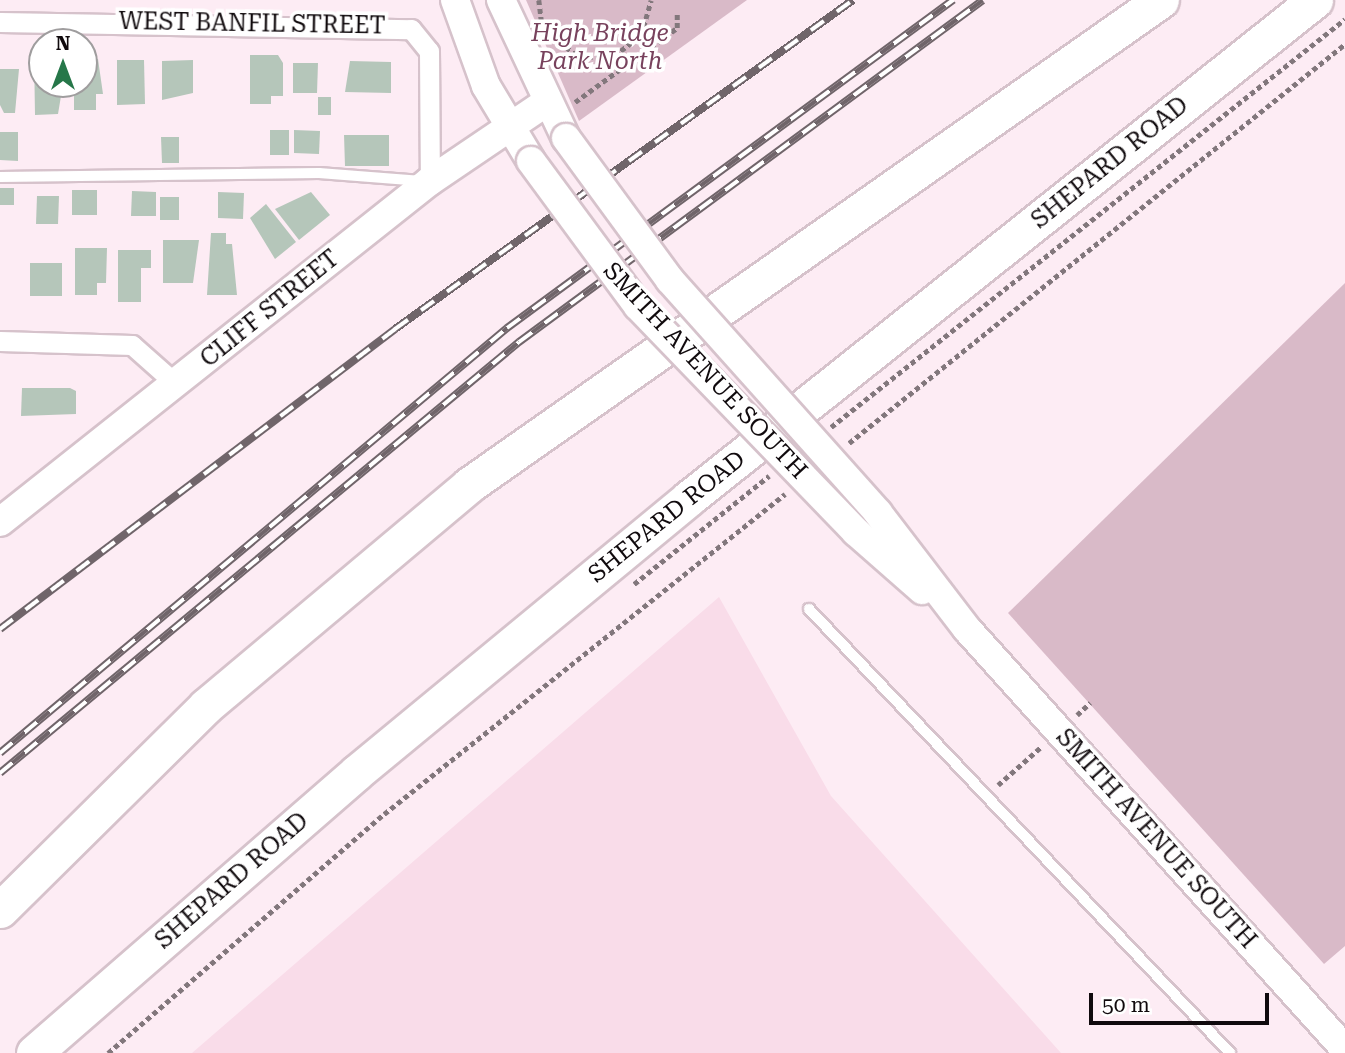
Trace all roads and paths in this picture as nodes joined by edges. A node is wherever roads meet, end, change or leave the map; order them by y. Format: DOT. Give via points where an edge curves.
graph roads {
  1 [pos="455,0"];
  2 [pos="500,0"];
  3 [pos="539,0"];
  4 [pos="651,0"];
  5 [pos="1161,0"];
  6 [pos="1315,0"];
  7 [pos="677,12"];
  8 [pos="1345,19"];
  9 [pos="0,22"];
  10 [pos="1345,44"];
  11 [pos="629,47"];
  12 [pos="638,58"];
  13 [pos="557,105"];
  14 [pos="509,125"];
  15 [pos="0,177"];
  16 [pos="430,181"];
  17 [pos="0,341"];
  18 [pos="176,384"];
  19 [pos="823,433"];
  20 [pos="841,449"];
  21 [pos="779,467"];
  22 [pos="797,484"];
  23 [pos="0,522"];
  24 [pos="629,589"];
  25 [pos="809,608"];
  26 [pos="967,629"];
  27 [pos="0,910"];
  28 [pos="1345,1049"];
  29 [pos="34,1053"];
  30 [pos="108,1053"];
  31 [pos="1230,1053"];
  1 -- 14 [label="main road, SMITH AVENUE SOUTH" via="486,86"];
  2 -- 13 [label="main road, SMITH AVENUE SOUTH"];
  3 -- 11 [label="path" via="542,23 564,50 597,59"];
  4 -- 11 [label="path" via="649,19"];
  5 -- 27 [label="highway" via="469,485 206,706"];
  6 -- 29 [label="highway, SHEPARD ROAD" via="689,498 357,772"];
  7 -- 12 [label="path" via="677,28"];
  8 -- 19 [label="path"];
  9 -- 16 [label="street, WEST BANFIL STREET" via="401,25 419,34 429,51"];
  10 -- 20 [label="path"];
  11 -- 12 [label="path"];
  12 -- 13 [label="path"];
  13 -- 14 [label="main road, CLIFF STREET"];
  13 -- 26 [label="main road, SMITH AVENUE SOUTH, bridge" via="566,138 662,270 878,513"];
  14 -- 16 [label="main road, CLIFF STREET"];
  14 -- 26 [label="main road, SMITH AVENUE SOUTH, bridge" via="638,306 856,532"];
  15 -- 16 [label="lane" via="344,174"];
  16 -- 18 [label="main road, CLIFF STREET"];
  17 -- 18 [label="street" via="132,345"];
  18 -- 23 [label="main road, CLIFF STREET"];
  21 -- 24 [label="path"];
  22 -- 30 [label="path" via="384,814"];
  25 -- 31 [label="lane"];
  26 -- 28 [label="main road, SMITH AVENUE SOUTH, bridge"];
}
